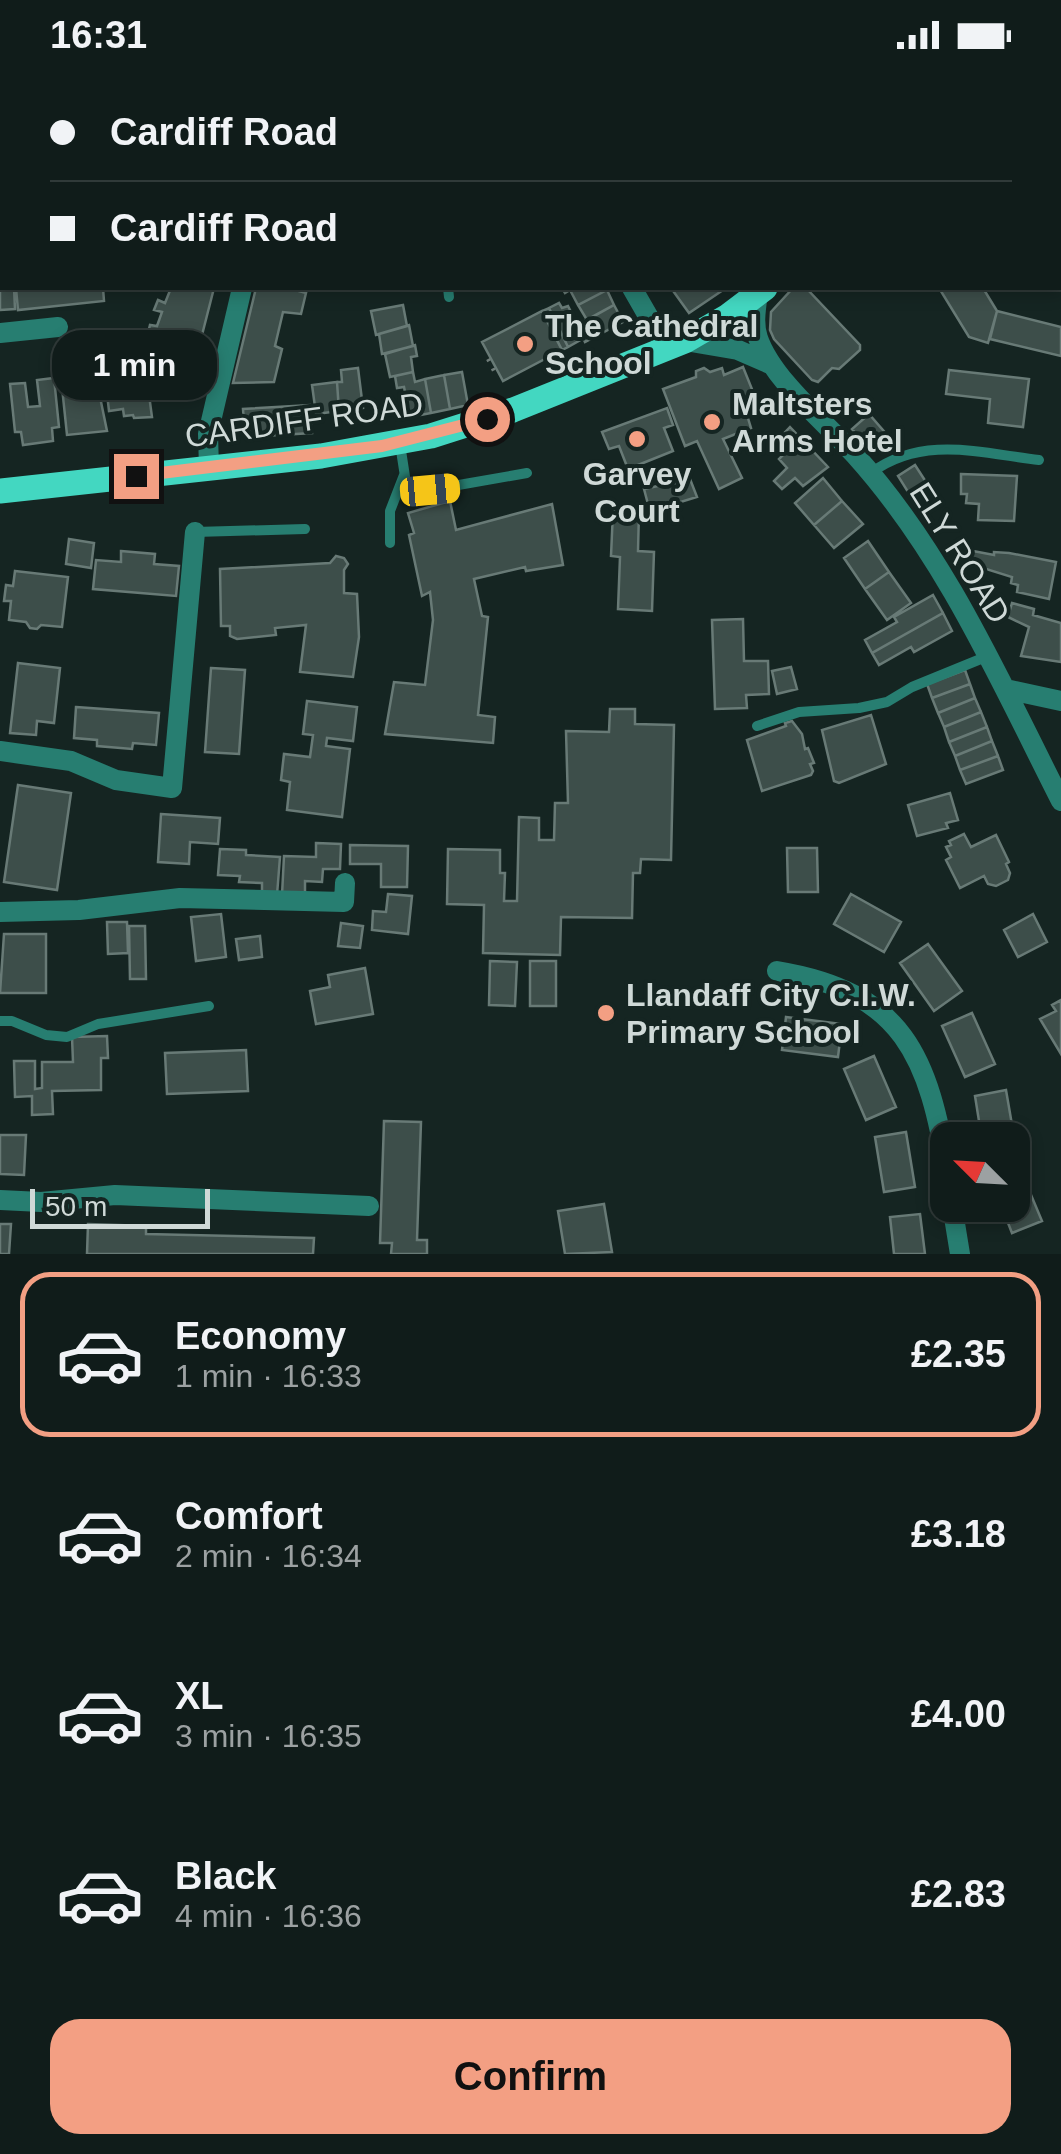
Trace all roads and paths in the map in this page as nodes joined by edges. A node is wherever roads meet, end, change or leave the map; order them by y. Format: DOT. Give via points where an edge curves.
graph roads {
  1 [pos="242,290"];
  2 [pos="634,290"];
  3 [pos="761,290"];
  4 [pos="58,327"];
  5 [pos="0,332"];
  6 [pos="676,345"];
  7 [pos="488,358"];
  8 [pos="770,364"];
  9 [pos="496,374"];
  10 [pos="400,443"];
  11 [pos="1039,460"];
  12 [pos="208,468"];
  13 [pos="527,473"];
  14 [pos="404,474"];
  15 [pos="871,474"];
  16 [pos="0,491"];
  17 [pos="305,529"];
  18 [pos="195,532"];
  19 [pos="390,543"];
  20 [pos="988,655"];
  21 [pos="1006,690"];
  22 [pos="1061,702"];
  23 [pos="756,726"];
  24 [pos="0,752"];
  25 [pos="1061,802"];
  26 [pos="152,877"];
  27 [pos="346,882"];
  28 [pos="156,901"];
  29 [pos="0,912"];
  30 [pos="776,971"];
  31 [pos="209,1006"];
  32 [pos="0,1021"];
  33 [pos="939,1122"];
  34 [pos="0,1200"];
  35 [pos="369,1206"];
  36 [pos="955,1222"];
  37 [pos="960,1254"];
  1 -- 12 [label="street" via="208,434"];
  2 -- 6 [label="street"];
  3 -- 6 [label="main road, CARDIFF ROAD"];
  3 -- 8 [label="street, ELY ROAD" via="756,333"];
  4 -- 5 [label="street"];
  6 -- 8 [label="street, ELY ROAD" via="738,350"];
  6 -- 10 [label="main road, CARDIFF ROAD" via="513,410"];
  7 -- 9 [label="path"];
  8 -- 15 [label="street, ELY ROAD"];
  10 -- 12 [label="main road, CARDIFF ROAD"];
  10 -- 14 [label="lane"];
  11 -- 15 [label="lane" via="920,450 896,456"];
  12 -- 16 [label="main road, CARDIFF ROAD"];
  13 -- 14 [label="lane" via="430,490 406,483"];
  14 -- 19 [label="lane" via="390,512"];
  15 -- 20 [label="street, ELY ROAD" via="930,552"];
  17 -- 18 [label="lane"];
  18 -- 24 [label="street" via="172,788 116,780 72,761"];
  20 -- 21 [label="street, ELY ROAD"];
  20 -- 23 [label="lane" via="887,702 799,712"];
  21 -- 22 [label="street"];
  21 -- 25 [label="street, ELY ROAD"];
  26 -- 28 [label="street"];
  27 -- 28 [label="street" via="344,902"];
  28 -- 29 [label="street"];
  30 -- 33 [label="street" via="818,978 881,1012 926,1077"];
  31 -- 32 [label="lane" via="98,1024 67,1037"];
  34 -- 35 [label="street" via="115,1194"];
  36 -- 37 [label="street"];
}
